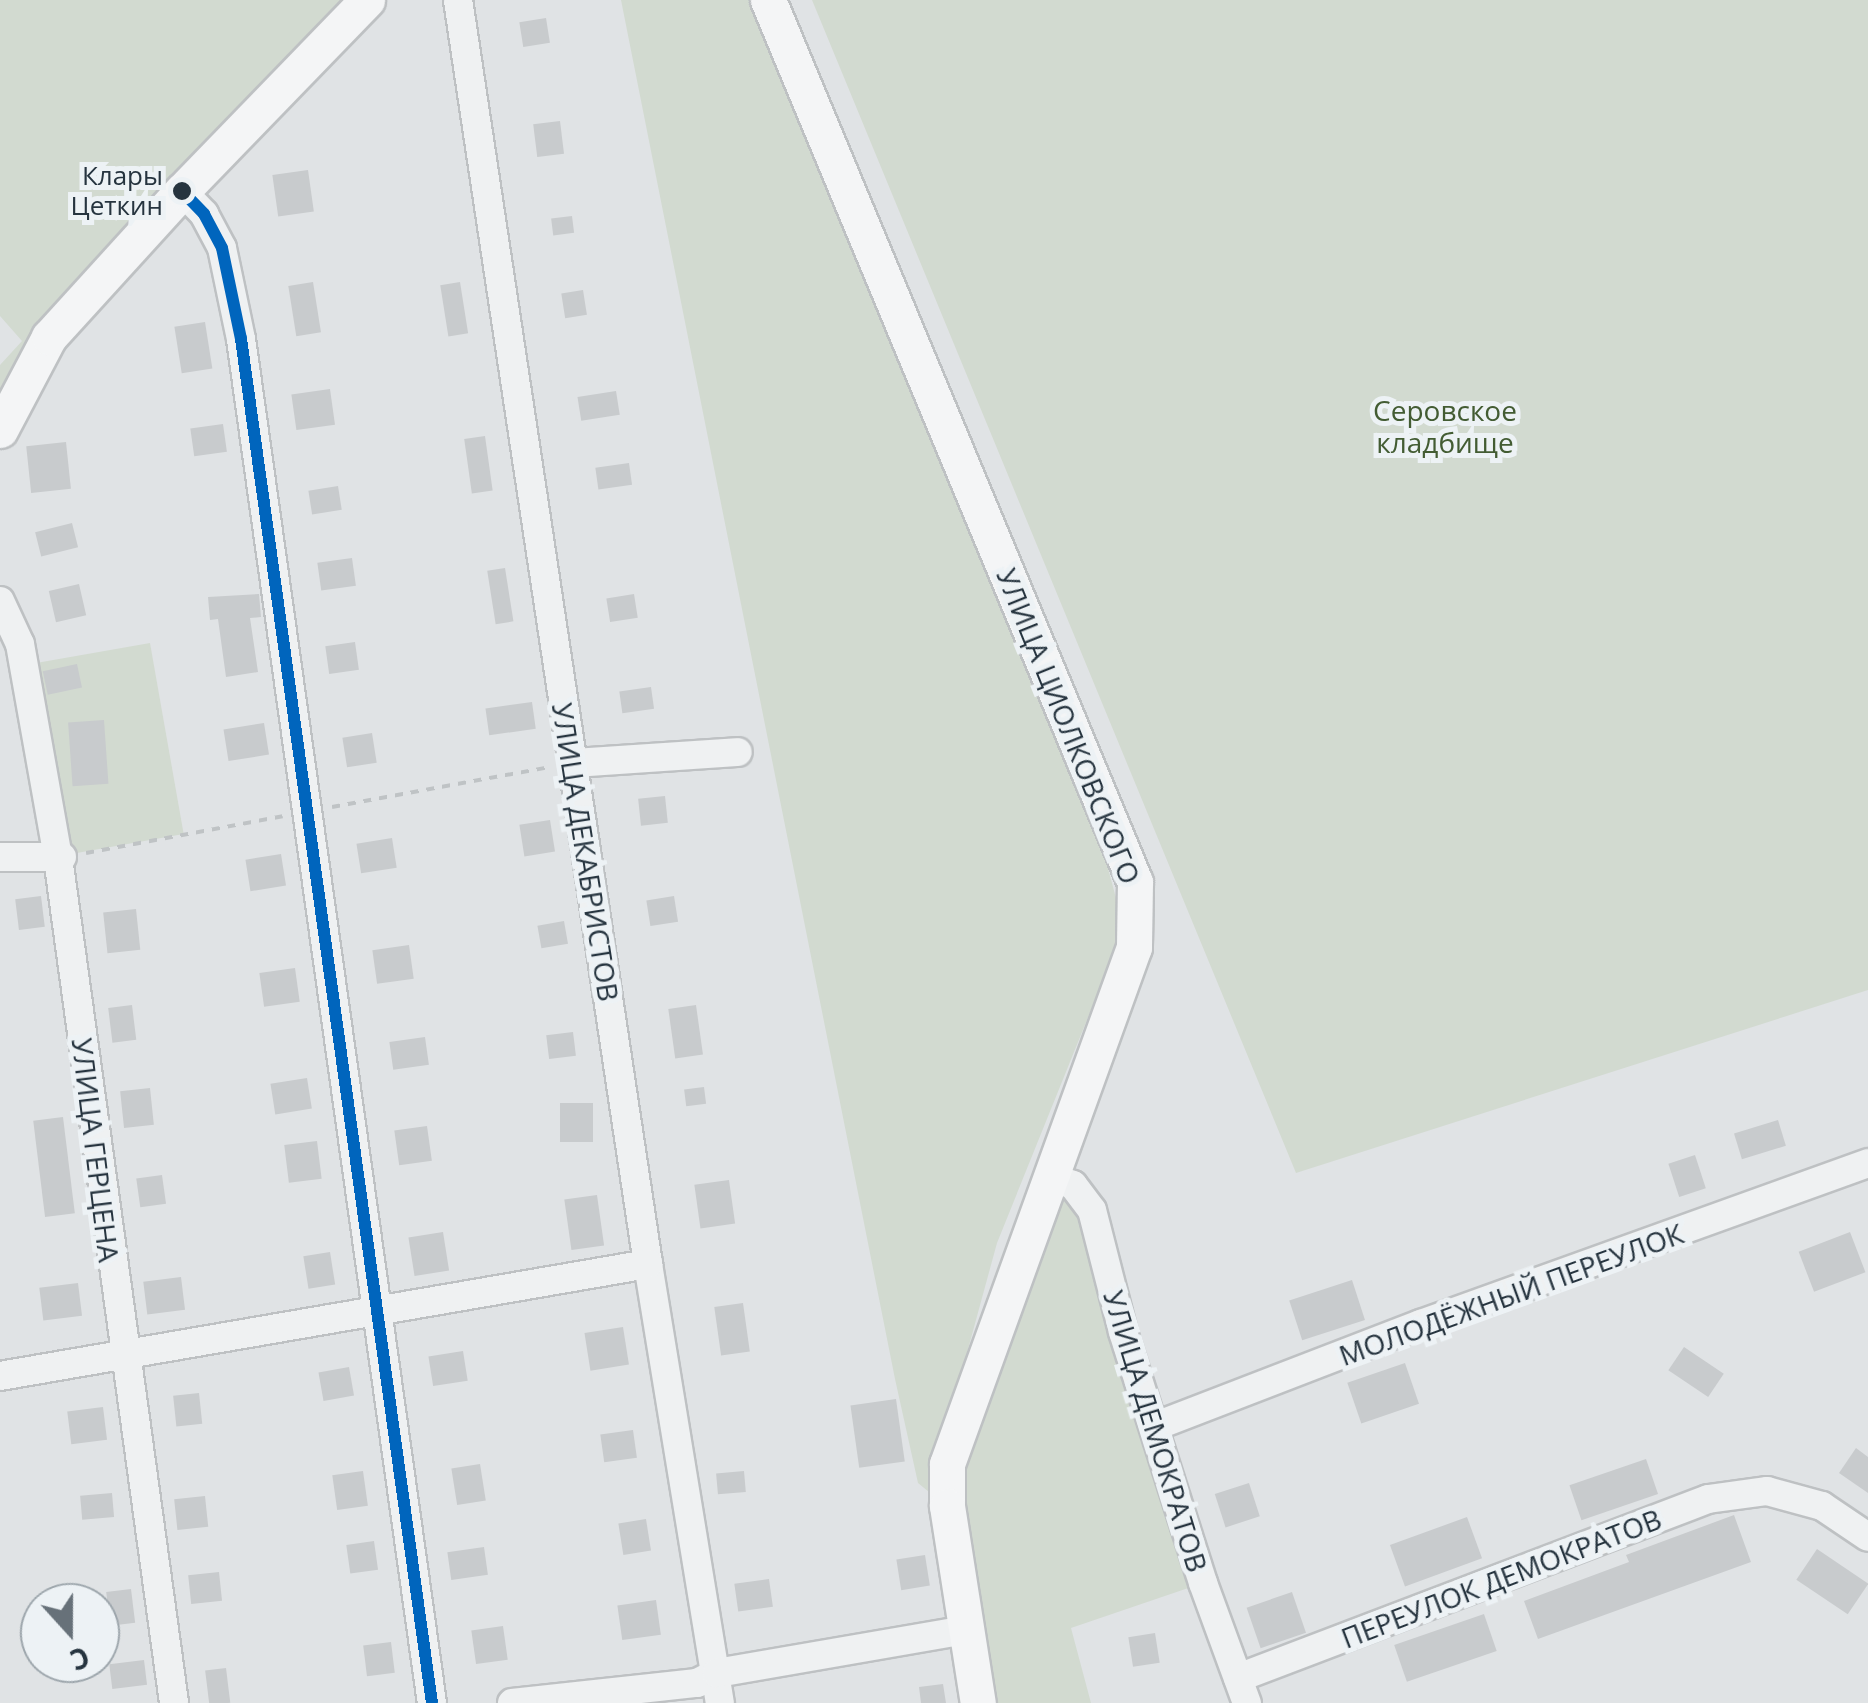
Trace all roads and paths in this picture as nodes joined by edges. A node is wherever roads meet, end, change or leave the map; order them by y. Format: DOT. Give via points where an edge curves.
graph roads {
  1 [pos="367,0"];
  2 [pos="458,0"];
  3 [pos="768,0"];
  4 [pos="182,190"];
  5 [pos="0,430"];
  6 [pos="0,601"];
  7 [pos="738,752"];
  8 [pos="572,763"];
  9 [pos="304,812"];
  10 [pos="0,857"];
  11 [pos="60,858"];
  12 [pos="1868,1164"];
  13 [pos="1050,1177"];
  14 [pos="648,1264"];
  15 [pos="376,1312"];
  16 [pos="122,1353"];
  17 [pos="0,1376"];
  18 [pos="1156,1426"];
  19 [pos="1868,1538"];
  20 [pos="966,1630"];
  21 [pos="717,1674"];
  22 [pos="1242,1691"];
  23 [pos="174,1703"];
  24 [pos="432,1703"];
  25 [pos="512,1703"];
  26 [pos="720,1703"];
  27 [pos="978,1703"];
  1 -- 4 [label="main road"];
  2 -- 8 [label="street, УЛИЦА ДЕКАБРИСТОВ"];
  3 -- 13 [label="main road, УЛИЦА ЦИОЛКОВСКОГО" via="1136,882 1134,947"];
  4 -- 5 [label="main road" via="49,337"];
  4 -- 9 [label="street" via="222,248 241,339"];
  6 -- 11 [label="street, УЛИЦА ГЕРЦЕНА" via="20,644"];
  7 -- 8 [label="street"];
  8 -- 9 [label="path"];
  8 -- 14 [label="street, УЛИЦА ДЕКАБРИСТОВ"];
  9 -- 11 [label="path"];
  9 -- 15 [label="street"];
  10 -- 11 [label="street"];
  11 -- 16 [label="street, УЛИЦА ГЕРЦЕНА"];
  12 -- 18 [label="street, МОЛОДЁЖНЫЙ ПЕРЕУЛОК"];
  13 -- 18 [label="street, УЛИЦА ДЕМОКРАТОВ" via="1073,1185 1092,1210"];
  13 -- 20 [label="main road, УЛИЦА ЦИОЛКОВСКОГО" via="947,1464 946,1506"];
  14 -- 15 [label="street"];
  14 -- 21 [label="street, УЛИЦА ДЕКАБРИСТОВ"];
  15 -- 16 [label="street"];
  15 -- 24 [label="street"];
  16 -- 17 [label="street"];
  16 -- 23 [label="street, УЛИЦА ГЕРЦЕНА"];
  18 -- 22 [label="street, УЛИЦА ДЕМОКРАТОВ"];
  19 -- 22 [label="street, ПЕРЕУЛОК ДЕМОКРАТОВ" via="1822,1506 1767,1491 1708,1499"];
  20 -- 21 [label="street"];
  20 -- 27 [label="main road, УЛИЦА ЦИОЛКОВСКОГО"];
  21 -- 25 [label="street" via="697,1683"];
  21 -- 26 [label="street, УЛИЦА ДЕКАБРИСТОВ"];
}
